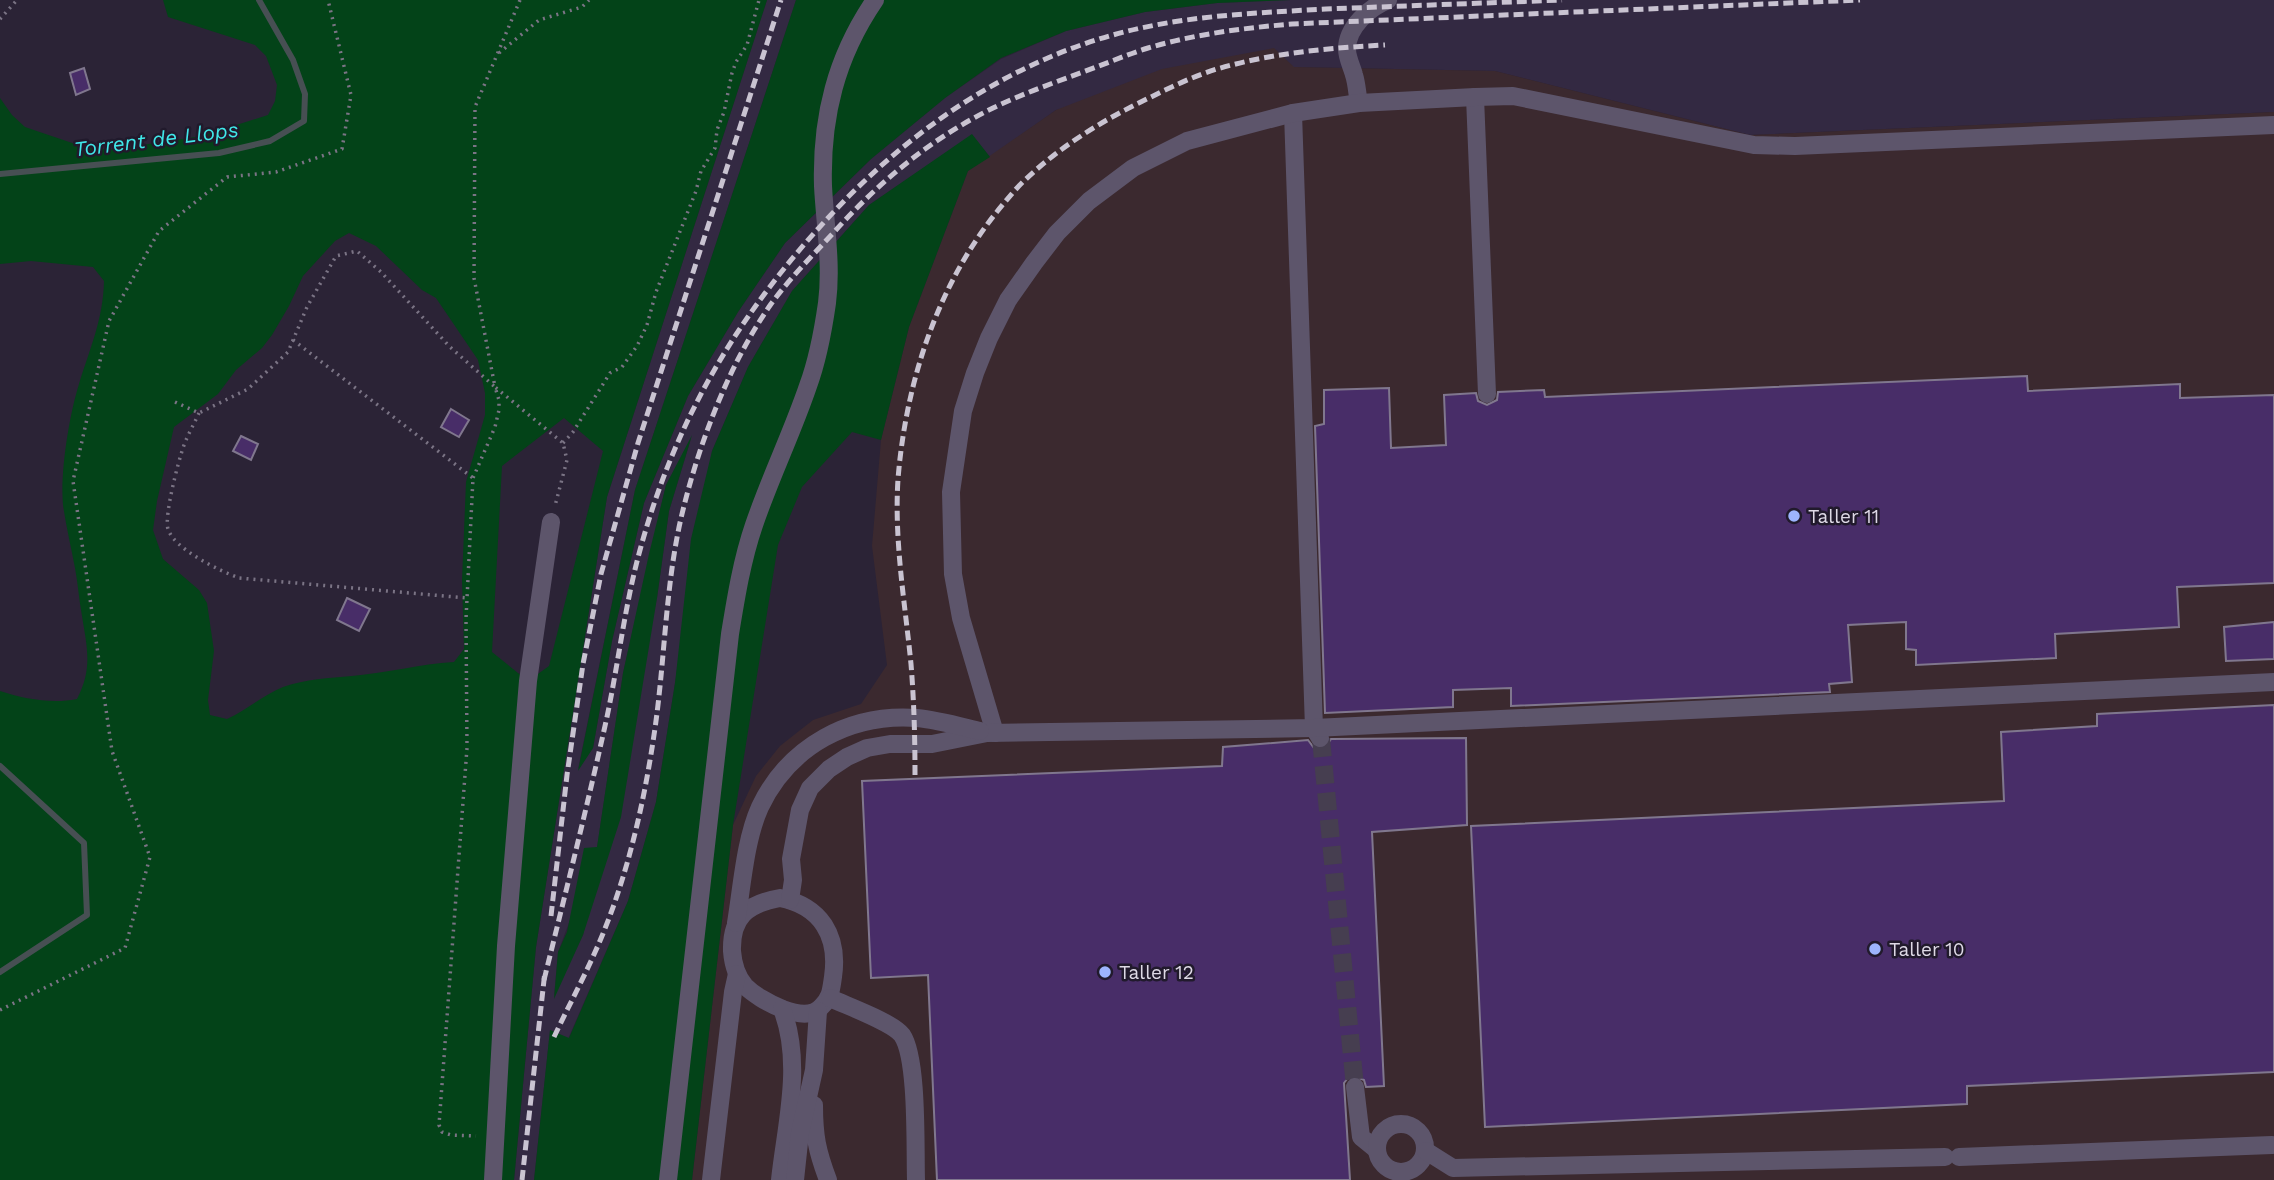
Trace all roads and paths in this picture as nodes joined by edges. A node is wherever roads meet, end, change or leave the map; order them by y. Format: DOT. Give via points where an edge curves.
graph roads {
  1 [pos="17,0"];
  2 [pos="328,0"];
  3 [pos="520,0"];
  4 [pos="589,0"];
  5 [pos="759,0"];
  6 [pos="875,0"];
  7 [pos="1388,0"];
  8 [pos="0,19"];
  9 [pos="497,55"];
  10 [pos="1475,97"];
  11 [pos="1359,103"];
  12 [pos="1293,113"];
  13 [pos="2274,125"];
  14 [pos="293,340"];
  15 [pos="495,387"];
  16 [pos="1487,394"];
  17 [pos="175,402"];
  18 [pos="199,413"];
  19 [pos="563,443"];
  20 [pos="473,478"];
  21 [pos="551,522"];
  22 [pos="467,598"];
  23 [pos="2274,682"];
  24 [pos="991,733"];
  25 [pos="1317,734"];
  26 [pos="790,901"];
  27 [pos="736,923"];
  28 [pos="737,974"];
  29 [pos="830,998"];
  30 [pos="782,1009"];
  31 [pos="0,1010"];
  32 [pos="818,1011"];
  33 [pos="814,1070"];
  34 [pos="1355,1087"];
  35 [pos="496,1136"];
  36 [pos="2272,1145"];
  37 [pos="1377,1150"];
  38 [pos="1426,1151"];
  39 [pos="1453,1168"];
  40 [pos="1412,1171"];
  41 [pos="493,1180"];
  42 [pos="668,1180"];
  43 [pos="711,1180"];
  44 [pos="779,1180"];
  45 [pos="795,1180"];
  46 [pos="828,1180"];
  47 [pos="916,1180"];
  1 -- 8 [label="path"];
  2 -- 31 [label="path" via="351,95 342,149 276,172 227,177 159,231 109,321 73,481 112,751 150,857 125,948"];
  3 -- 9 [label="path"];
  4 -- 9 [label="path" via="582,7 539,20"];
  5 -- 19 [label="path" via="747,45 732,74 715,148 701,171 647,325 630,357 610,373"];
  6 -- 42 [label="street" via="842,58 830,99 823,186 829,259 821,345 754,526 738,584"];
  7 -- 11 [label="street" via="1359,21 1347,42"];
  9 -- 15 [label="path" via="475,107 474,167 474,278"];
  10 -- 11 [label="street"];
  10 -- 13 [label="street" via="1513,96 1754,145"];
  10 -- 16 [label="street"];
  11 -- 12 [label="street"];
  12 -- 24 [label="street" via="1186,141 1133,168 1089,201 1057,233 1008,300 989,338 963,411 950,531 961,618"];
  12 -- 25 [label="street"];
  14 -- 15 [label="path" via="336,256 357,251"];
  14 -- 18 [label="path" via="288,352 248,389"];
  14 -- 20 [label="path"];
  15 -- 19 [label="path"];
  15 -- 20 [label="path" via="499,400 495,427"];
  17 -- 18 [label="path"];
  18 -- 22 [label="path" via="183,447 167,516 176,543 220,572 239,578"];
  19 -- 21 [label="path" via="567,460"];
  20 -- 22 [label="path"];
  21 -- 35 [label="street" via="527,681"];
  22 -- 35 [label="path" via="467,748 439,1125 442,1132 452,1135"];
  23 -- 25 [label="street"];
  24 -- 25 [label="street"];
  24 -- 26 [label="street" via="932,744 867,748 829,768 810,788 800,810 791,859"];
  24 -- 27 [label="street" via="929,719 890,719 841,728 816,741 776,780 760,809"];
  26 -- 27 [label="street" via="763,901 747,909"];
  26 -- 29 [label="street" via="812,911 829,934 835,954"];
  27 -- 28 [label="street" via="732,940"];
  28 -- 30 [label="street" via="746,987"];
  28 -- 43 [label="street"];
  29 -- 32 [label="street"];
  29 -- 47 [label="street" via="891,1025 910,1051"];
  30 -- 32 [label="street" via="805,1014"];
  30 -- 44 [label="street" via="789,1027 793,1074"];
  32 -- 33 [label="street"];
  33 -- 45 [label="street"];
  33 -- 46 [label="street" via="814,1135"];
  34 -- 37 [label="street" via="1362,1137"];
  35 -- 41 [label="street"];
  36 -- 39 [label="street"];
  37 -- 38 [label="street" via="1386,1129 1401,1124 1422,1135"];
  37 -- 40 [label="street" via="1388,1169"];
  38 -- 39 [label="street"];
  38 -- 40 [label="street"];
  39 -- 40 [label="street"];
}
